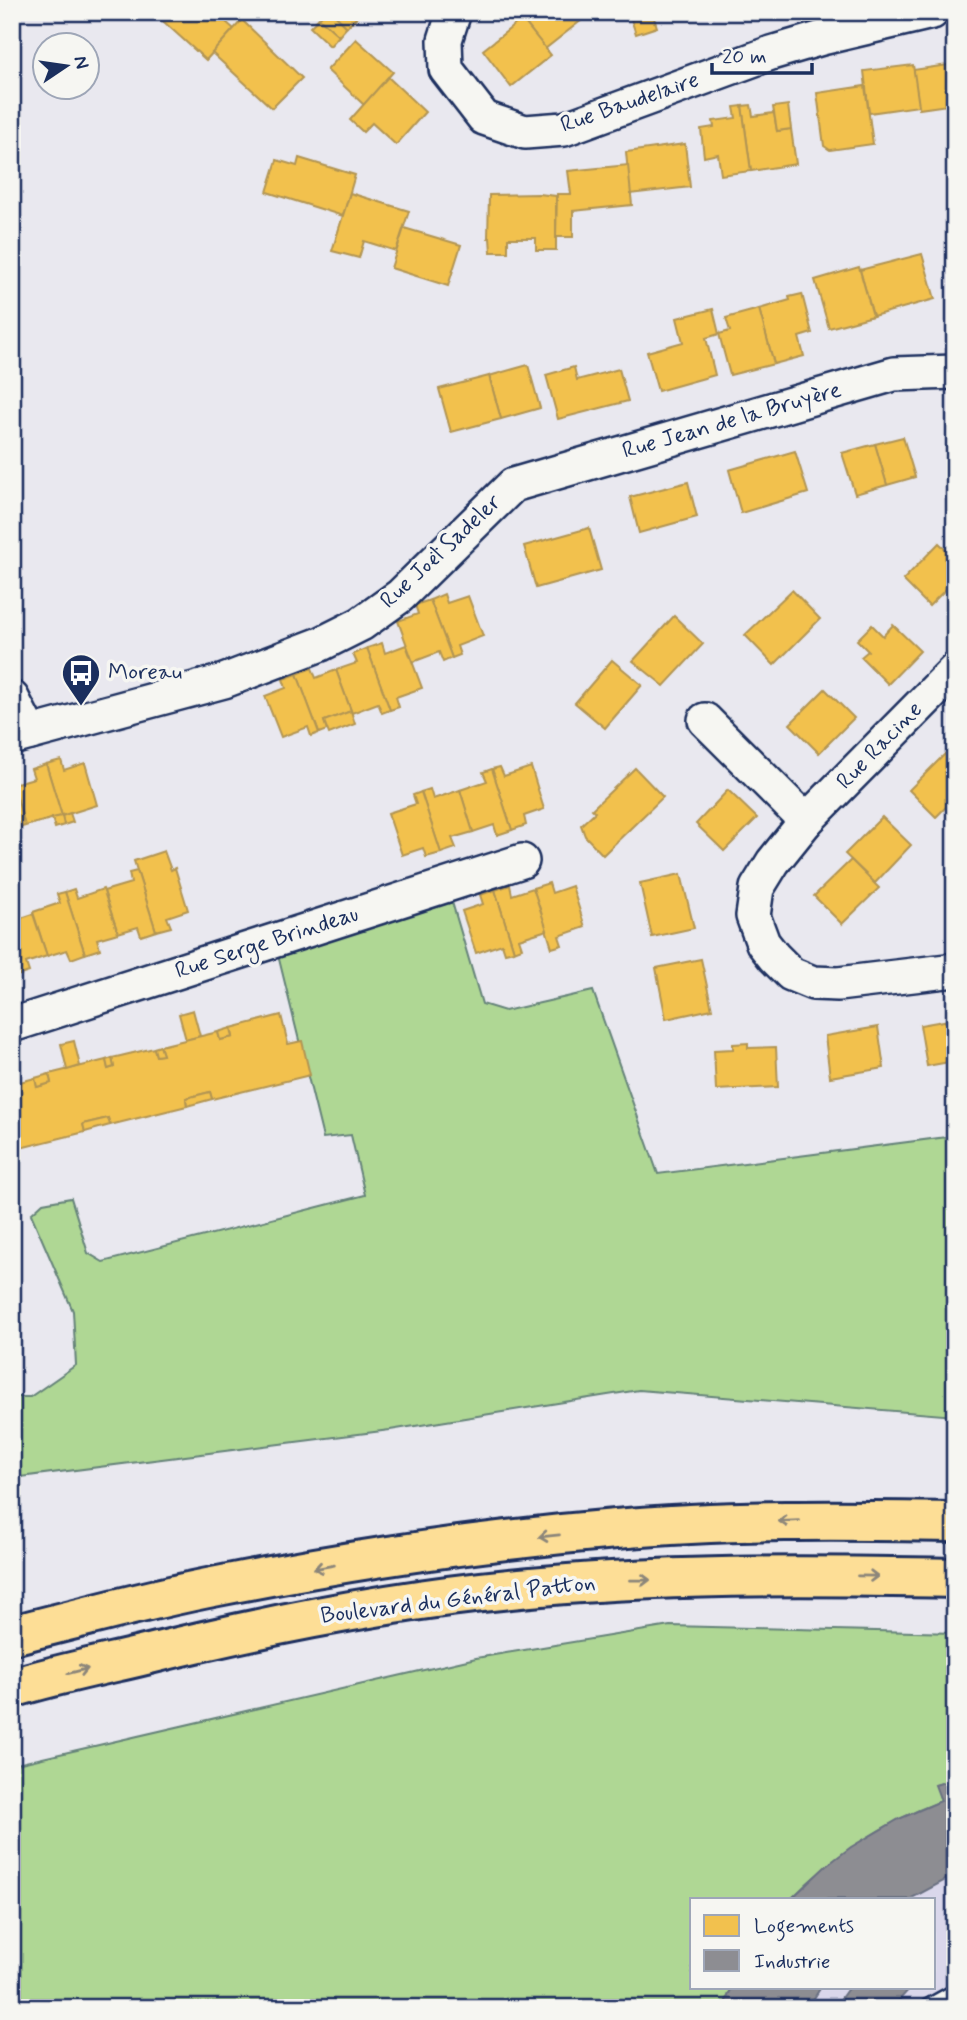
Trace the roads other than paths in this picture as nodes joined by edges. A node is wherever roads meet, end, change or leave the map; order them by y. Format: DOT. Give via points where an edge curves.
graph roads {
  1 [pos="454,12"];
  2 [pos="932,12"];
  3 [pos="955,372"];
  4 [pos="513,485"];
  5 [pos="955,670"];
  6 [pos="12,698"];
  7 [pos="705,720"];
  8 [pos="21,735"];
  9 [pos="806,821"];
  10 [pos="522,861"];
  11 [pos="955,971"];
  12 [pos="12,1025"];
  13 [pos="955,1522"];
  14 [pos="955,1578"];
  15 [pos="12,1634"];
  16 [pos="12,1688"];
  17 [pos="955,1993"];
  18 [pos="928,2008"];
  1 -- 2 [label="street, Rue Baudelaire" via="445,40 446,69 484,118 525,132 564,129 771,54"];
  3 -- 4 [label="street, Rue Jean de la Bruyère" via="894,374"];
  4 -- 8 [label="street, Rue Joël Sadeler" via="400,596 351,629 224,681"];
  5 -- 9 [label="street, Rue Racine"];
  6 -- 8 [label="street"];
  7 -- 9 [label="street"];
  9 -- 11 [label="street, Rue Racine" via="757,888 753,916 762,943 774,957 791,974 813,983"];
  10 -- 12 [label="street, Rue Serge Brindeau"];
  13 -- 15 [label="highway, one-way" via="763,1522 617,1528 513,1540 216,1586"];
  16 -- 14 [label="highway, Boulevard du Général Patton, one-way" via="229,1634 509,1589 803,1576"];
  17 -- 18 [label="lane"];
}
